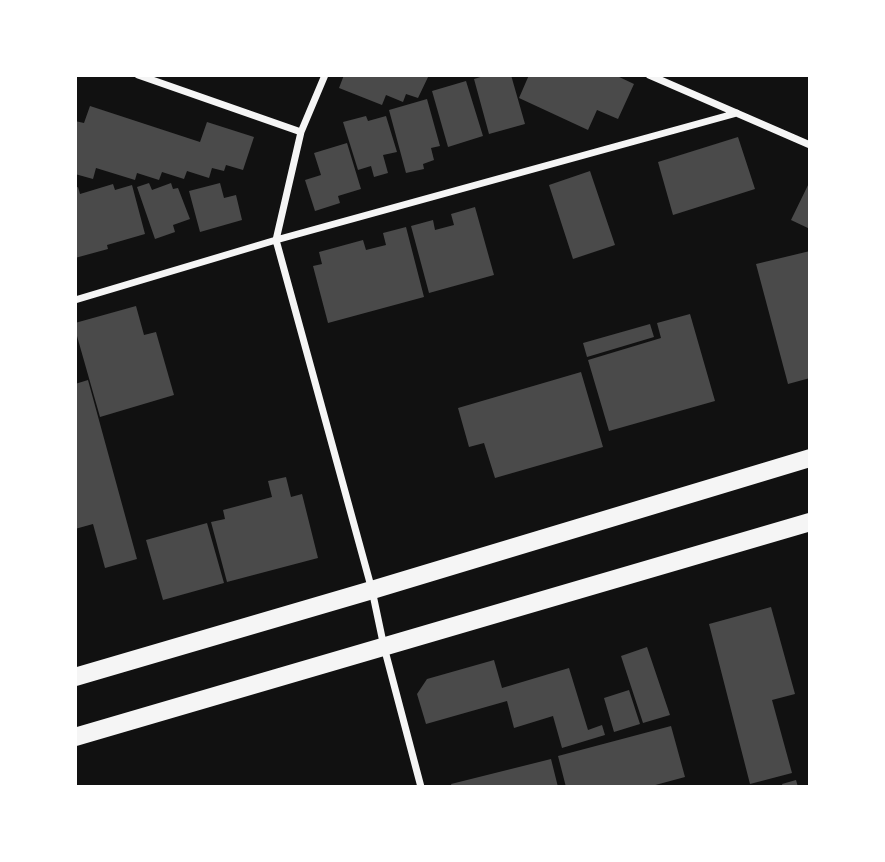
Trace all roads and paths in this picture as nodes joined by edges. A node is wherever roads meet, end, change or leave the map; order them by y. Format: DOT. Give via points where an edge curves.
graph roads {
  1 [pos="138,75"];
  2 [pos="325,75"];
  3 [pos="649,75"];
  4 [pos="737,113"];
  5 [pos="302,132"];
  6 [pos="810,145"];
  7 [pos="276,240"];
  8 [pos="75,300"];
  9 [pos="810,458"];
  10 [pos="810,522"];
  11 [pos="372,590"];
  12 [pos="384,647"];
  13 [pos="75,677"];
  14 [pos="75,737"];
  15 [pos="421,787"];
  1 -- 5 [label="street"];
  2 -- 5 [label="street"];
  3 -- 4 [label="street"];
  4 -- 6 [label="street"];
  4 -- 7 [label="street"];
  5 -- 7 [label="street"];
  7 -- 8 [label="street"];
  7 -- 11 [label="street"];
  9 -- 11 [label="main road"];
  10 -- 12 [label="main road"];
  11 -- 12 [label="street"];
  11 -- 13 [label="main road"];
  12 -- 14 [label="main road"];
  12 -- 15 [label="street"];
}
